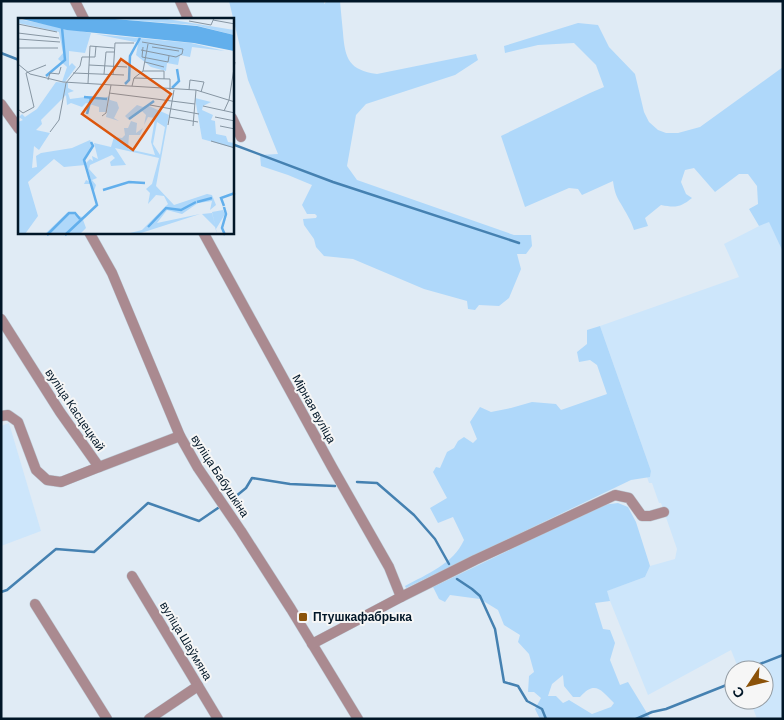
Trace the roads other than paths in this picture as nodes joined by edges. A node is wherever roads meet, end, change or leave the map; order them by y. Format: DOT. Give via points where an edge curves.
graph roads {
  1 [pos="75,1"];
  2 [pos="180,1"];
  3 [pos="84,18"];
  4 [pos="188,18"];
  5 [pos="1,104"];
  6 [pos="234,122"];
  7 [pos="18,128"];
  8 [pos="241,137"];
  9 [pos="89,234"];
  10 [pos="204,234"];
  11 [pos="1,319"];
  12 [pos="1,416"];
  13 [pos="180,436"];
  14 [pos="99,467"];
  15 [pos="664,512"];
  16 [pos="132,576"];
  17 [pos="401,597"];
  18 [pos="35,604"];
  19 [pos="312,644"];
  20 [pos="198,686"];
  21 [pos="107,719"];
  22 [pos="149,719"];
  23 [pos="218,719"];
  24 [pos="358,719"];
  1 -- 3 [label="street"];
  2 -- 4 [label="street"];
  5 -- 7 [label="street"];
  6 -- 8 [label="street"];
  9 -- 13 [label="street, вуліца Бабушкіна" via="112,273"];
  10 -- 17 [label="street, Мірная вуліца" via="389,567"];
  11 -- 14 [label="street, вуліца Касцецкай"];
  12 -- 14 [label="street" via="8,415 18,422 36,470 47,480 61,482"];
  13 -- 14 [label="street, вуліца Касцецкай"];
  13 -- 19 [label="street, вуліца Бабушкіна"];
  15 -- 17 [label="street" via="642,516 629,498 615,495"];
  16 -- 20 [label="street, вуліца Шаўмяна"];
  17 -- 19 [label="street"];
  18 -- 21 [label="street"];
  19 -- 24 [label="street, вуліца Бабушкіна"];
  20 -- 22 [label="street"];
  20 -- 23 [label="street, вуліца Шаўмяна"];
}
